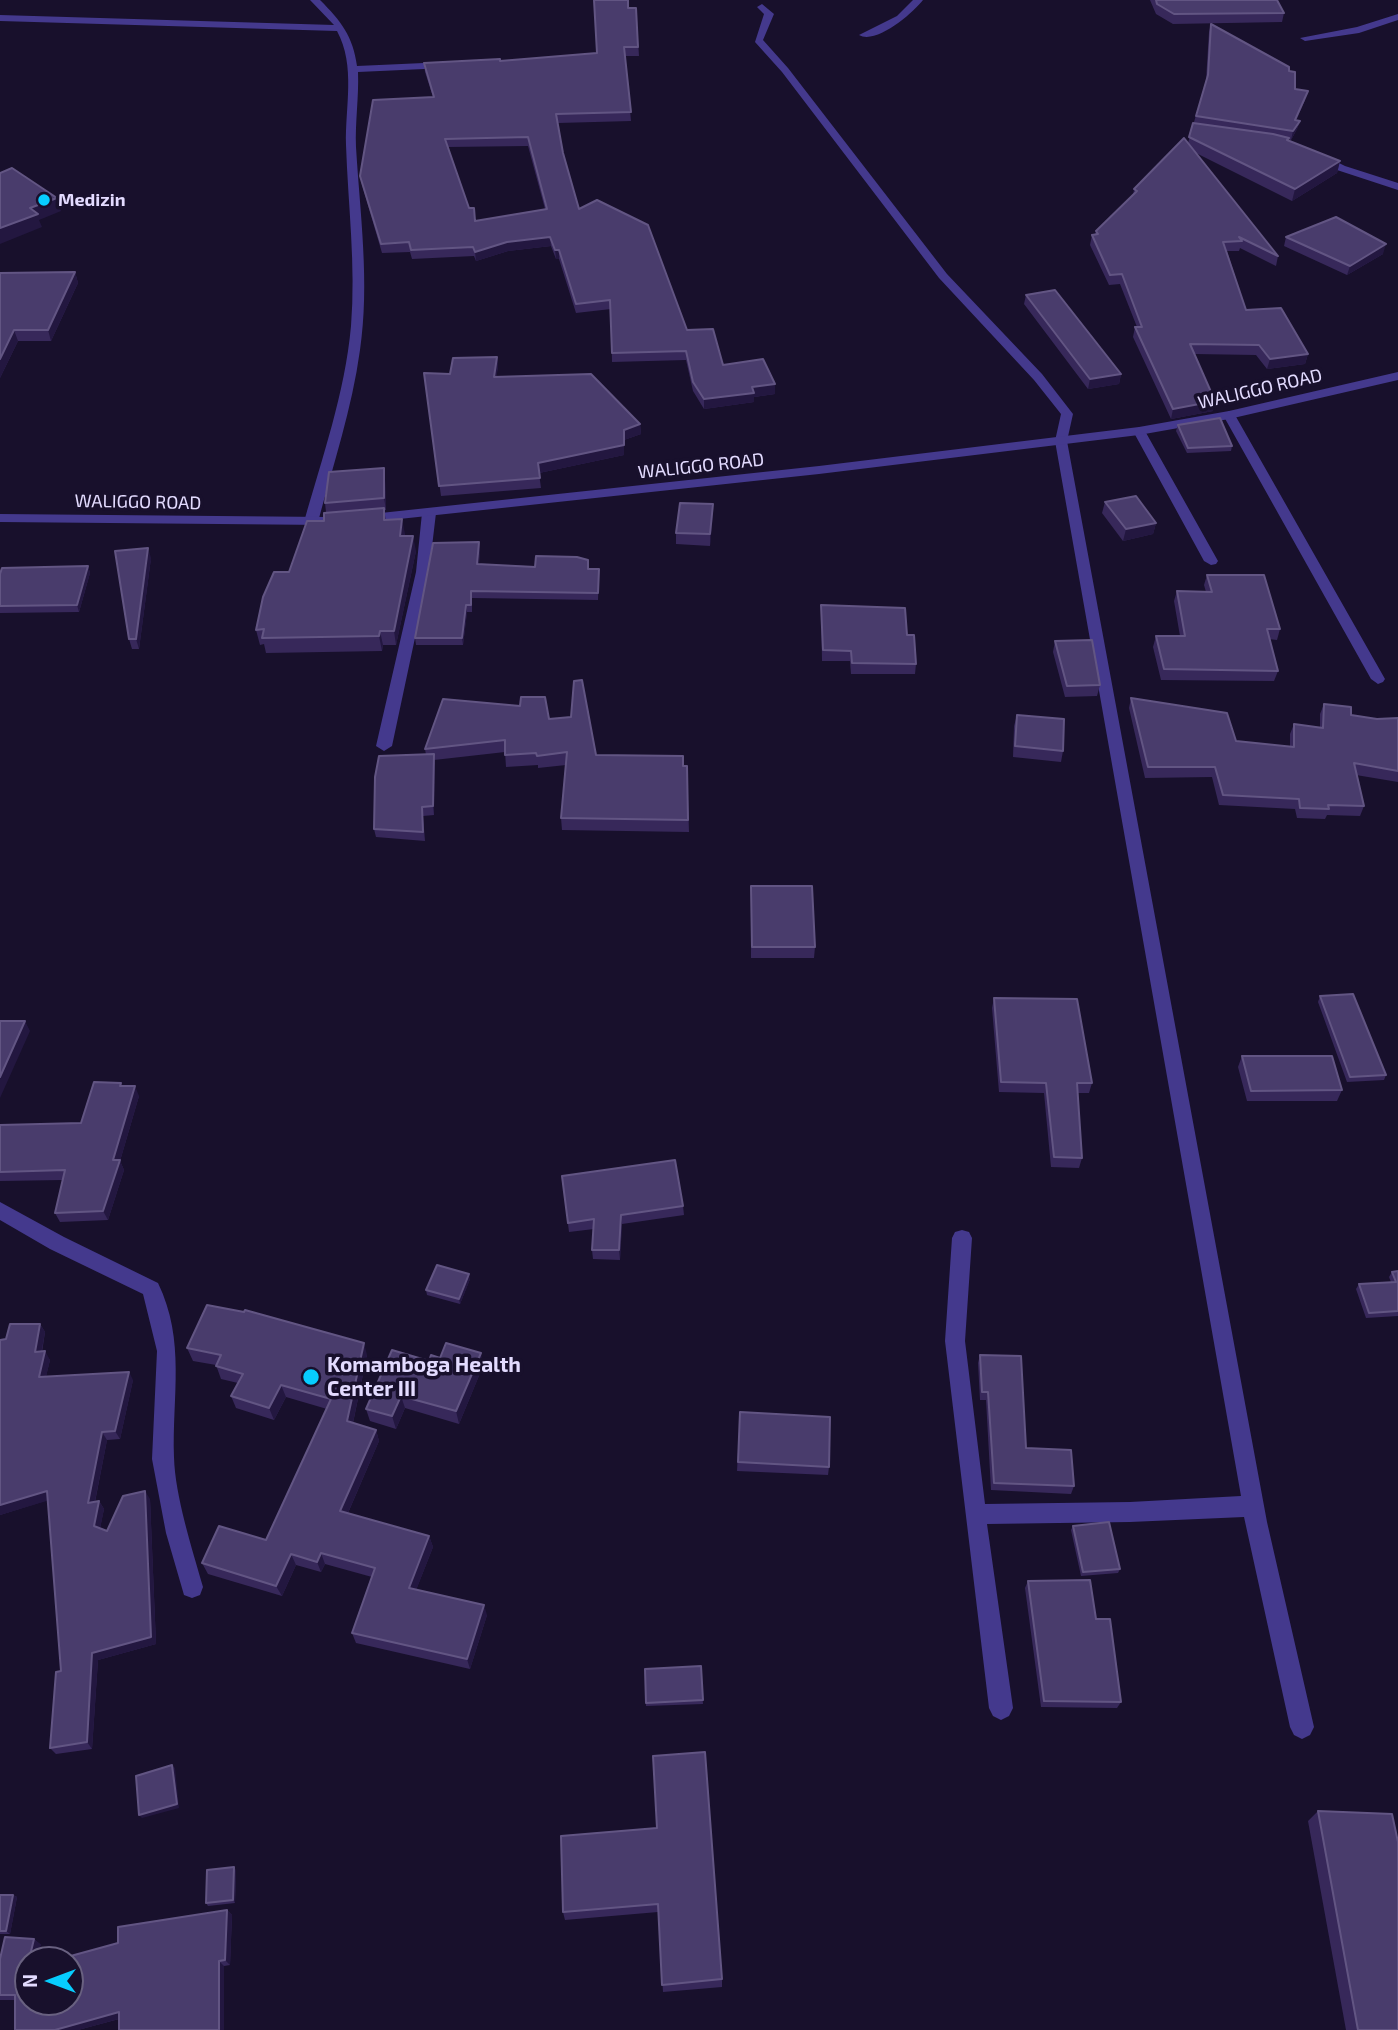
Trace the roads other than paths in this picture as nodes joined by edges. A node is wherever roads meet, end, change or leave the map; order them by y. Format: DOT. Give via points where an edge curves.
graph roads {
  1 [pos="315,0"];
  2 [pos="918,0"];
  3 [pos="762,7"];
  4 [pos="1398,17"];
  5 [pos="0,18"];
  6 [pos="341,28"];
  7 [pos="864,35"];
  8 [pos="1305,38"];
  9 [pos="460,64"];
  10 [pos="352,69"];
  11 [pos="1307,150"];
  12 [pos="1398,187"];
  13 [pos="1398,376"];
  14 [pos="1229,415"];
  15 [pos="1139,431"];
  16 [pos="1061,441"];
  17 [pos="429,513"];
  18 [pos="0,518"];
  19 [pos="311,522"];
  20 [pos="1211,561"];
  21 [pos="1378,679"];
  22 [pos="384,746"];
  23 [pos="0,1210"];
  24 [pos="962,1238"];
  25 [pos="1254,1506"];
  26 [pos="975,1514"];
  27 [pos="192,1587"];
  28 [pos="1001,1708"];
  29 [pos="1302,1727"];
  1 -- 6 [label="street"];
  2 -- 7 [label="street" via="909,13"];
  3 -- 16 [label="street" via="769,14 758,40 943,276 1067,414"];
  4 -- 8 [label="street" via="1359,30"];
  5 -- 6 [label="street"];
  6 -- 10 [label="street"];
  9 -- 10 [label="street"];
  10 -- 19 [label="street" via="356,327 343,401"];
  11 -- 12 [label="street" via="1341,168"];
  13 -- 14 [label="street, WALIGGO ROAD"];
  14 -- 15 [label="street, WALIGGO ROAD"];
  14 -- 21 [label="street"];
  15 -- 16 [label="street, WALIGGO ROAD"];
  15 -- 20 [label="street"];
  16 -- 17 [label="street, WALIGGO ROAD"];
  16 -- 25 [label="street"];
  17 -- 19 [label="street, WALIGGO ROAD"];
  17 -- 22 [label="street" via="428,552"];
  18 -- 19 [label="street, WALIGGO ROAD"];
  23 -- 27 [label="street" via="151,1289 167,1350 163,1459"];
  24 -- 26 [label="street" via="955,1340"];
  25 -- 26 [label="street"];
  25 -- 29 [label="street"];
  26 -- 28 [label="street"];
}
